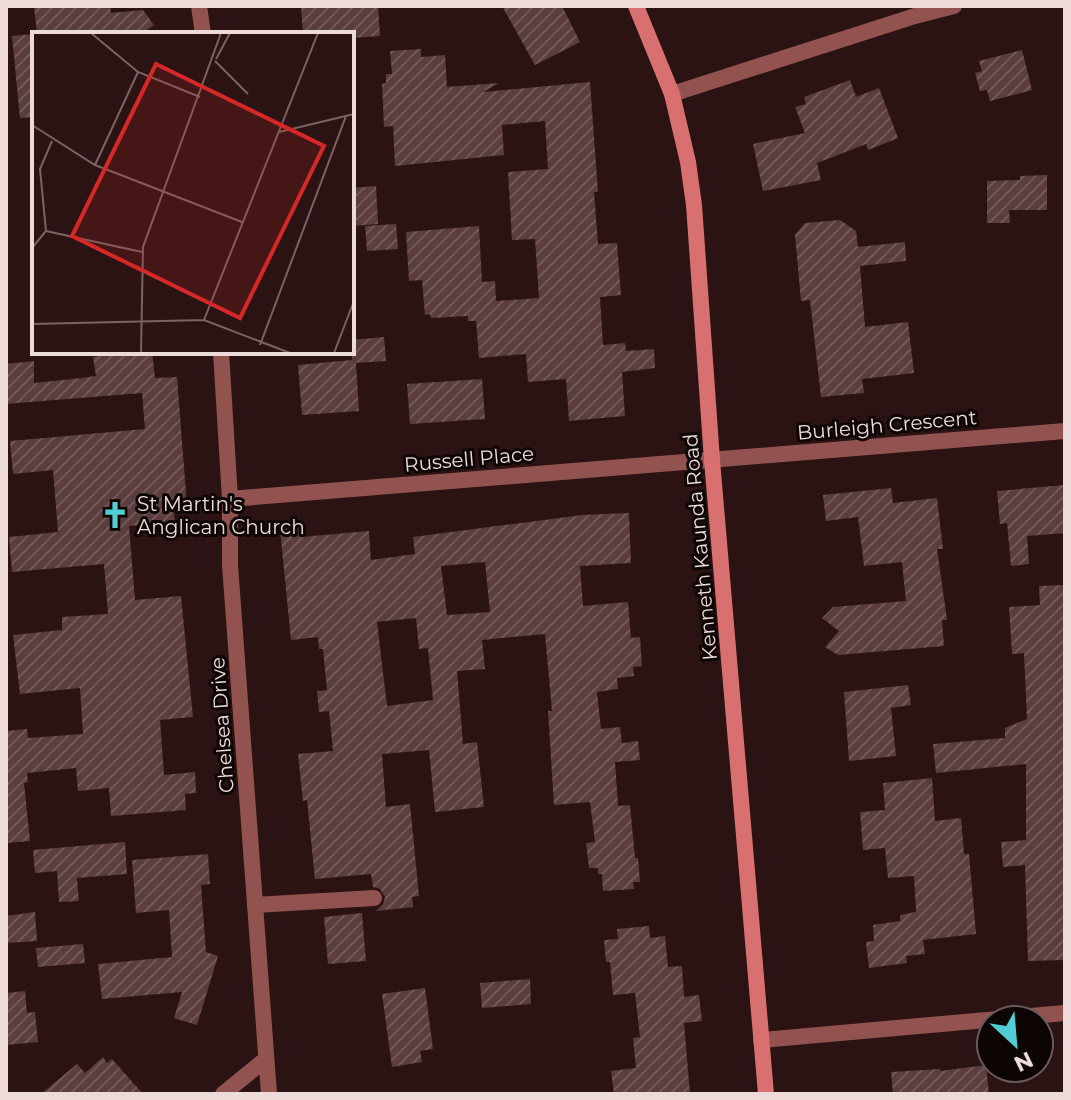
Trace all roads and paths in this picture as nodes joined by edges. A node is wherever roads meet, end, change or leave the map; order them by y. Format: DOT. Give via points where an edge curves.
graph roads {
  1 [pos="199,6"];
  2 [pos="636,6"];
  3 [pos="954,6"];
  4 [pos="203,32"];
  5 [pos="672,94"];
  6 [pos="221,354"];
  7 [pos="1065,431"];
  8 [pos="712,460"];
  9 [pos="230,499"];
  10 [pos="374,898"];
  11 [pos="255,905"];
  12 [pos="1065,1013"];
  13 [pos="761,1040"];
  14 [pos="266,1059"];
  15 [pos="223,1094"];
  16 [pos="269,1094"];
  17 [pos="766,1094"];
  1 -- 4 [label="street"];
  2 -- 5 [label="main road, Kenneth Kaunda Road"];
  3 -- 5 [label="street"];
  5 -- 8 [label="main road, Kenneth Kaunda Road" via="694,205"];
  6 -- 9 [label="street, Chelsea Drive"];
  7 -- 8 [label="street, Burleigh Crescent"];
  8 -- 9 [label="street, Russell Place"];
  8 -- 13 [label="main road, Kenneth Kaunda Road"];
  9 -- 11 [label="street, Chelsea Drive" via="230,565"];
  10 -- 11 [label="street"];
  11 -- 14 [label="street, Chelsea Drive"];
  12 -- 13 [label="street"];
  13 -- 17 [label="main road, Kenneth Kaunda Road"];
  14 -- 15 [label="street"];
  14 -- 16 [label="street, Chelsea Drive"];
}
